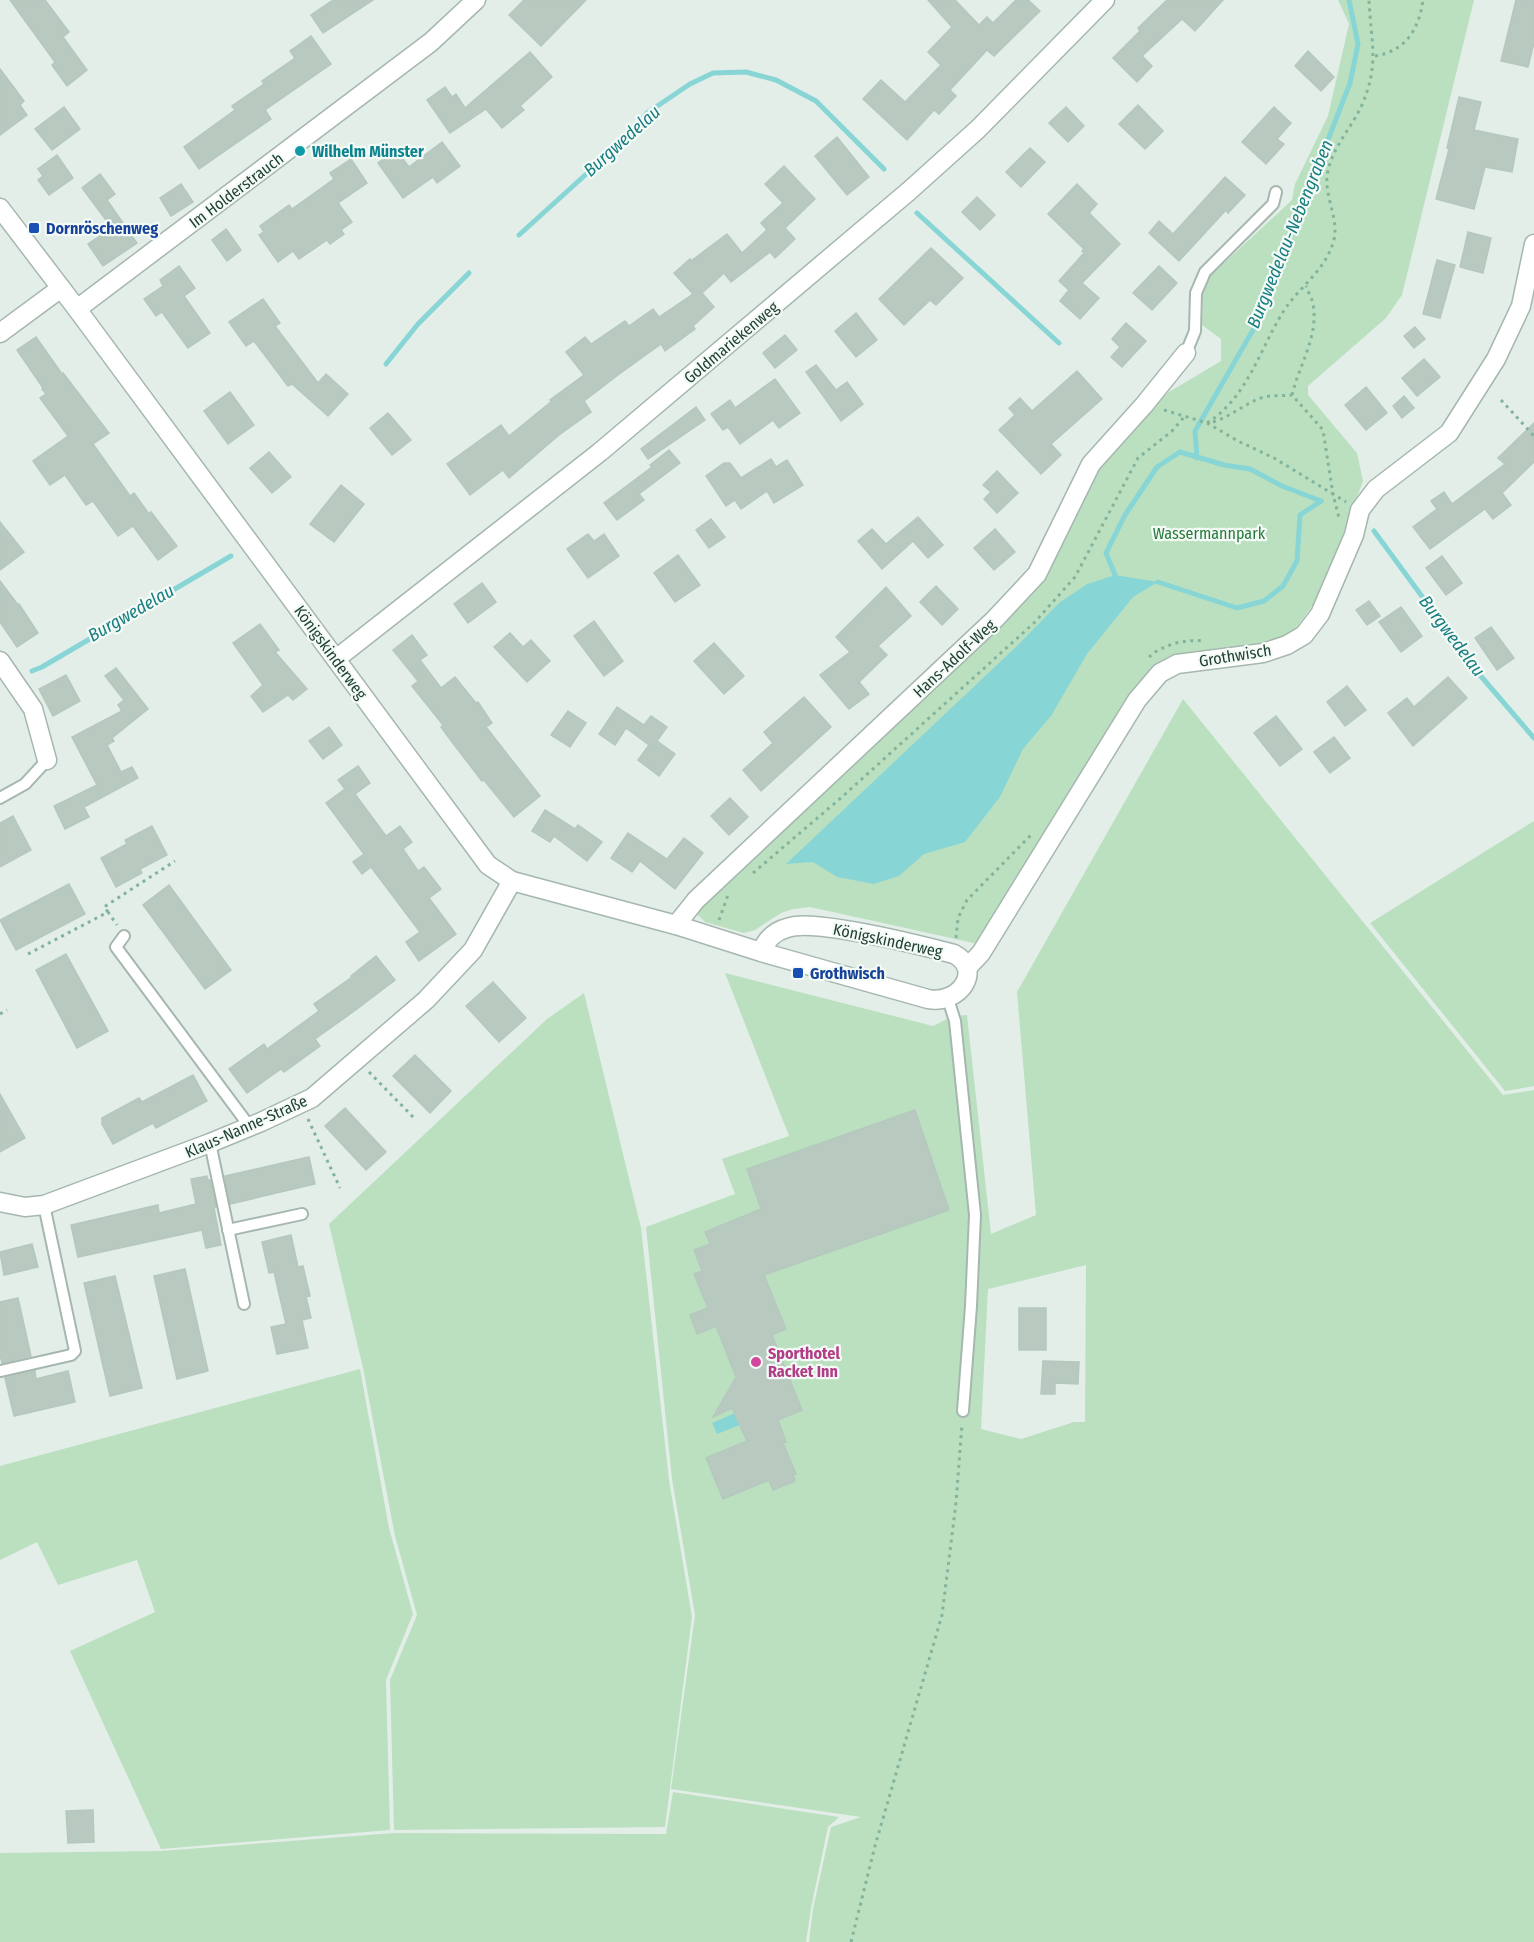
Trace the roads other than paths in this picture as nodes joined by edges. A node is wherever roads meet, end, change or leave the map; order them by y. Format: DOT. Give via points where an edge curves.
graph roads {
  1 [pos="476,0"];
  2 [pos="1106,0"];
  3 [pos="1276,192"];
  4 [pos="0,208"];
  5 [pos="1534,244"];
  6 [pos="61,288"];
  7 [pos="1528,308"];
  8 [pos="77,309"];
  9 [pos="0,333"];
  10 [pos="1186,353"];
  11 [pos="336,659"];
  12 [pos="0,661"];
  13 [pos="47,760"];
  14 [pos="0,798"];
  15 [pos="512,880"];
  16 [pos="676,925"];
  17 [pos="124,936"];
  18 [pos="761,952"];
  19 [pos="967,968"];
  20 [pos="948,999"];
  21 [pos="250,1127"];
  22 [pos="210,1143"];
  23 [pos="0,1202"];
  24 [pos="44,1205"];
  25 [pos="302,1214"];
  26 [pos="228,1230"];
  27 [pos="244,1304"];
  28 [pos="1,1371"];
  29 [pos="963,1411"];
  1 -- 8 [label="street, Im Holderstrauch" via="431,42"];
  2 -- 11 [label="street, Goldmariekenweg" via="978,129 883,213 600,452"];
  3 -- 10 [label="lane" via="1274,204 1205,272 1196,293 1195,331"];
  4 -- 6 [label="street, Königskinderweg"];
  5 -- 7 [label="street, Grothwisch"];
  6 -- 8 [label="street, Königskinderweg"];
  6 -- 9 [label="street"];
  7 -- 19 [label="street, Grothwisch" via="1449,433 1376,489 1360,510 1354,535 1320,614 1304,634 1263,653 1176,664 1160,674 1137,700 981,953"];
  8 -- 11 [label="street, Königskinderweg"];
  10 -- 16 [label="street, Hans-Adolf-Weg" via="1091,464 1037,574 995,619 696,900"];
  11 -- 15 [label="street, Königskinderweg" via="488,865"];
  12 -- 13 [label="street" via="33,709"];
  13 -- 14 [label="lane" via="25,784"];
  15 -- 16 [label="street, Königskinderweg"];
  15 -- 21 [label="street, Klaus-Nanne-Straße" via="473,950 426,1000 312,1098"];
  16 -- 18 [label="street, Königskinderweg"];
  17 -- 21 [label="lane" via="116,947"];
  18 -- 19 [label="street, Königskinderweg" via="775,933 804,926 869,933 934,949 960,958"];
  18 -- 20 [label="street, Königskinderweg" via="928,999"];
  19 -- 20 [label="street" via="962,986"];
  20 -- 29 [label="lane" via="955,1021 975,1215"];
  21 -- 22 [label="street, Klaus-Nanne-Straße"];
  22 -- 24 [label="street, Klaus-Nanne-Straße"];
  22 -- 26 [label="lane"];
  23 -- 24 [label="street, Klaus-Nanne-Straße" via="25,1207"];
  24 -- 28 [label="lane" via="75,1351"];
  25 -- 26 [label="lane"];
  26 -- 27 [label="lane"];
}
